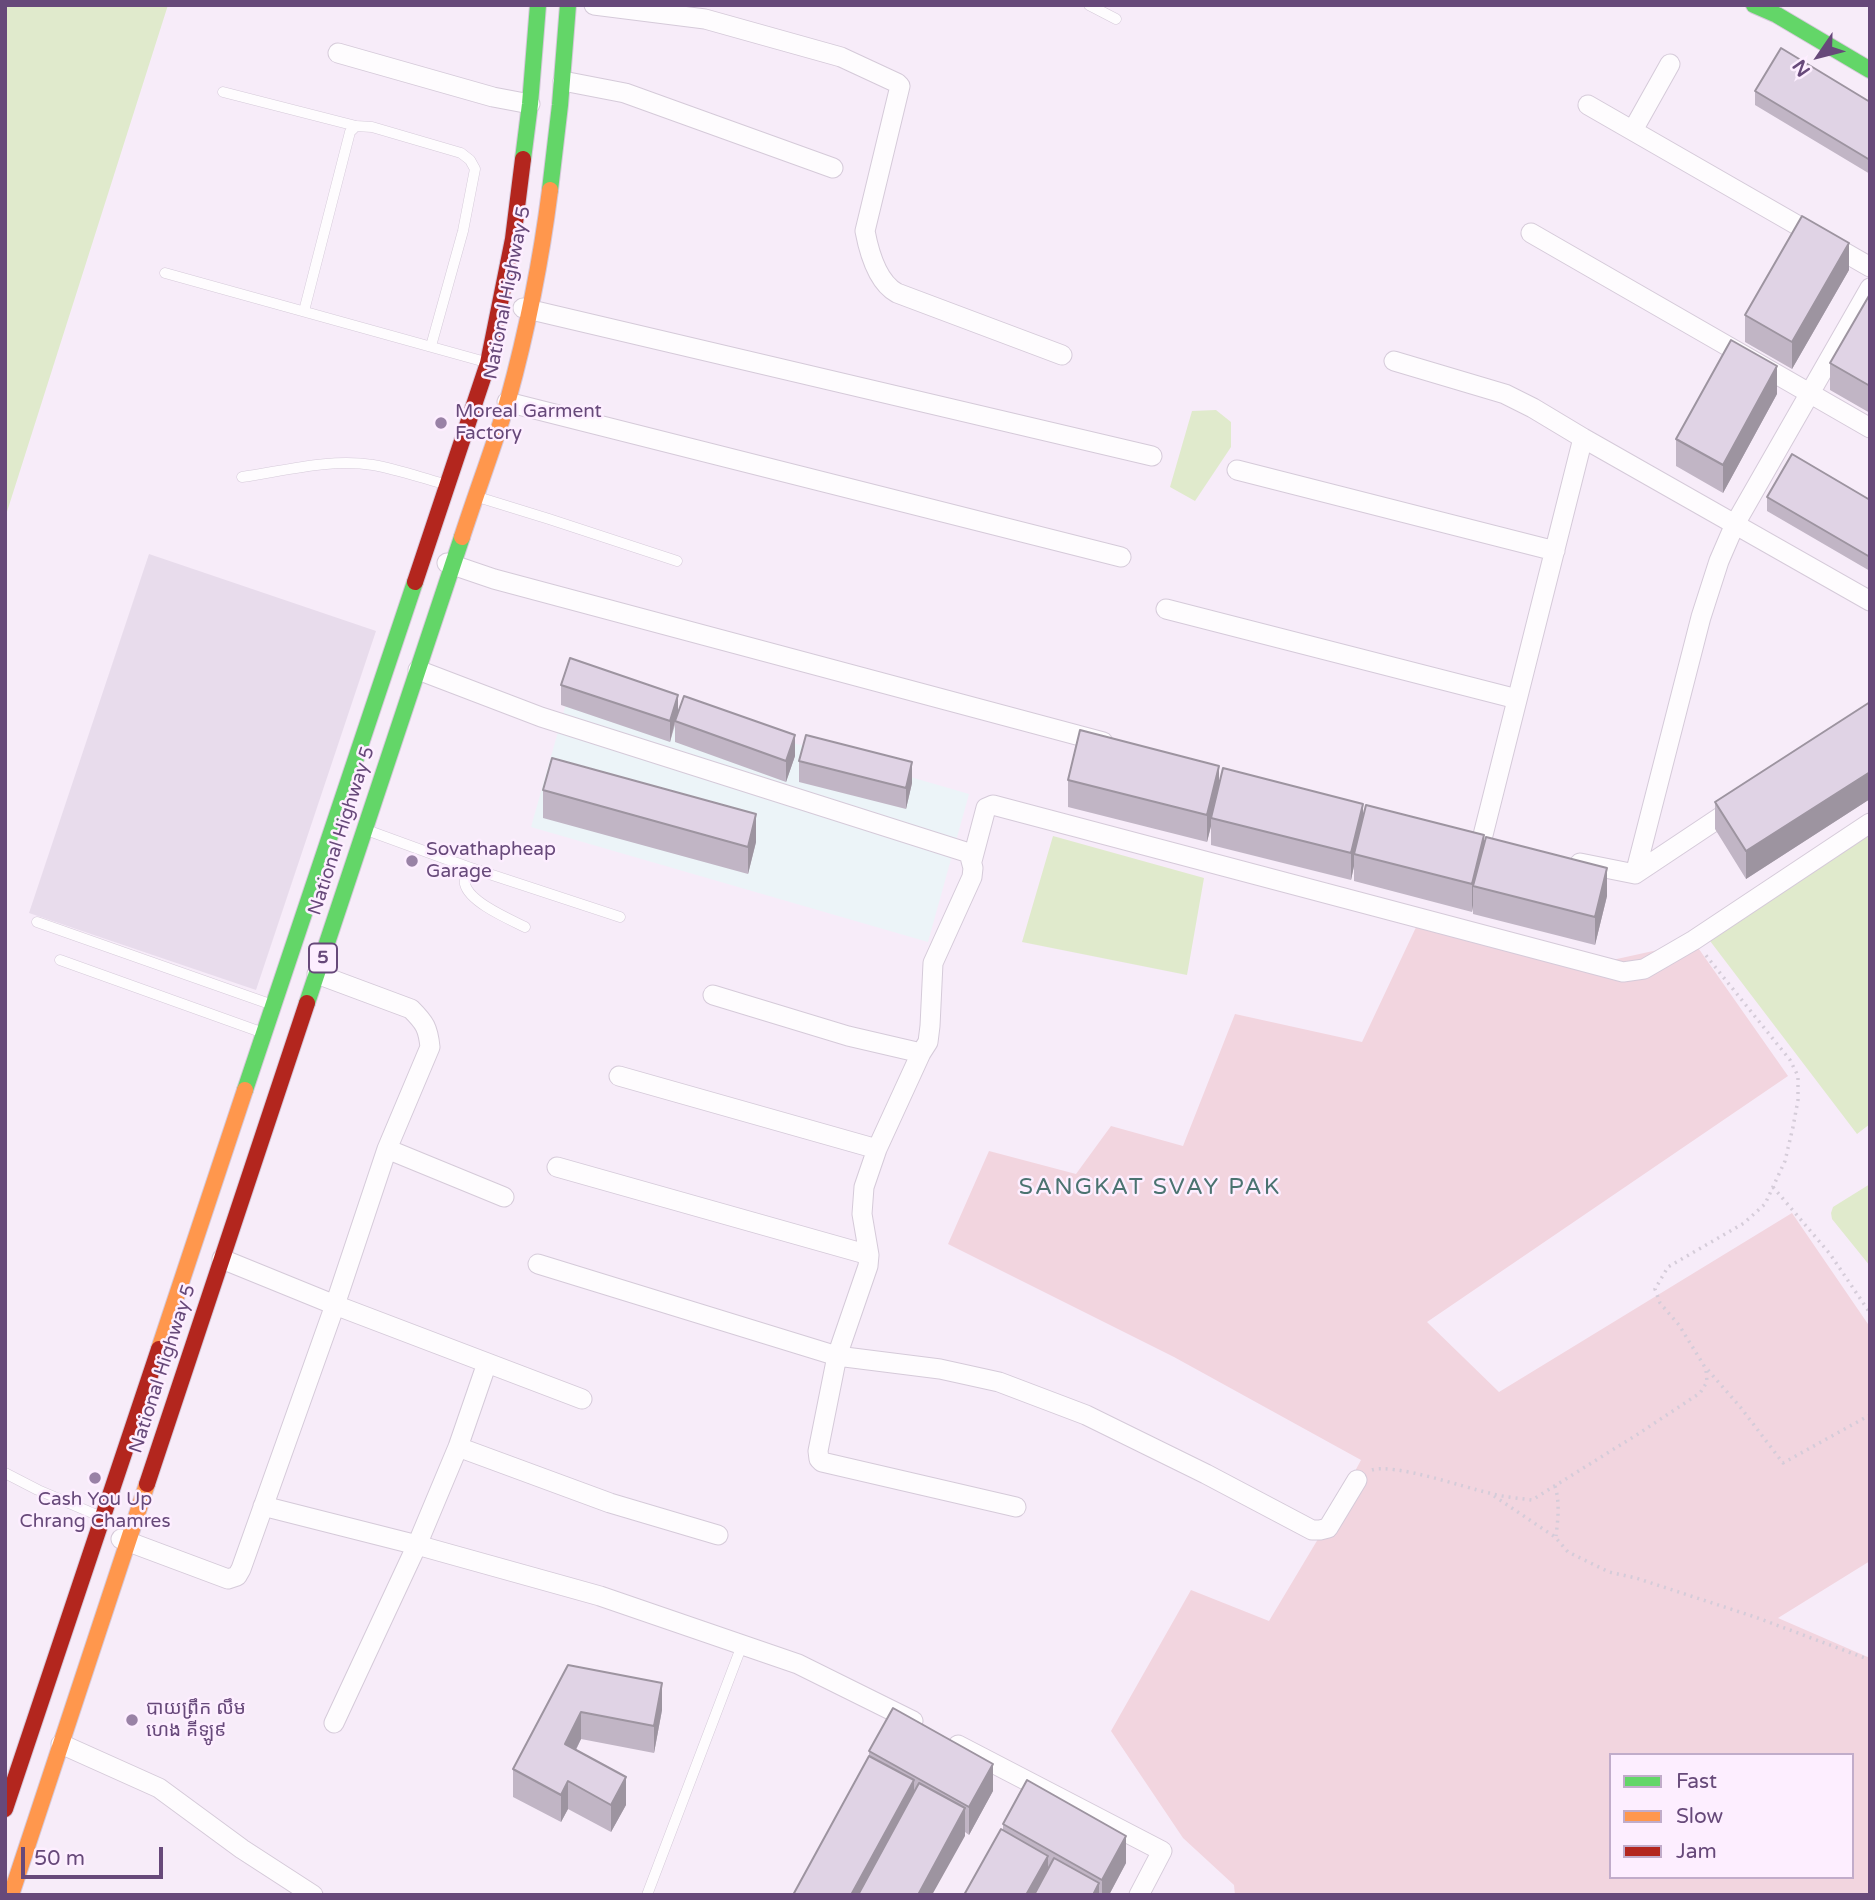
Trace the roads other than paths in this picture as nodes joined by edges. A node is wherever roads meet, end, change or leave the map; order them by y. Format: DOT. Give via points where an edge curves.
graph roads {
  1 [pos="538,5"];
  2 [pos="568,5"];
  3 [pos="594,5"];
  4 [pos="1089,5"];
  5 [pos="1754,5"];
  6 [pos="1779,10"];
  7 [pos="1116,19"];
  8 [pos="338,53"];
  9 [pos="1670,64"];
  10 [pos="1870,70"];
  11 [pos="563,81"];
  12 [pos="223,92"];
  13 [pos="530,104"];
  14 [pos="1588,105"];
  15 [pos="356,126"];
  16 [pos="1633,130"];
  17 [pos="833,169"];
  18 [pos="1531,233"];
  19 [pos="1870,267"];
  20 [pos="165,274"];
  21 [pos="1870,288"];
  22 [pos="500,304"];
  23 [pos="530,309"];
  24 [pos="304,311"];
  25 [pos="431,346"];
  26 [pos="1062,355"];
  27 [pos="1394,361"];
  28 [pos="488,363"];
  29 [pos="1810,393"];
  30 [pos="507,402"];
  31 [pos="1870,428"];
  32 [pos="1583,438"];
  33 [pos="1152,456"];
  34 [pos="1237,470"];
  35 [pos="242,477"];
  36 [pos="448,485"];
  37 [pos="476,497"];
  38 [pos="1735,524"];
  39 [pos="1555,551"];
  40 [pos="424,555"];
  41 [pos="1121,557"];
  42 [pos="677,561"];
  43 [pos="453,565"];
  44 [pos="1870,601"];
  45 [pos="1167,609"];
  46 [pos="418,670"];
  47 [pos="1517,699"];
  48 [pos="365,733"];
  49 [pos="394,742"];
  50 [pos="1116,745"];
  51 [pos="1747,800"];
  52 [pos="1870,823"];
  53 [pos="365,830"];
  54 [pos="1480,843"];
  55 [pos="1558,858"];
  56 [pos="972,861"];
  57 [pos="468,867"];
  58 [pos="1635,874"];
  59 [pos="620,917"];
  60 [pos="37,922"];
  61 [pos="525,927"];
  62 [pos="298,932"];
  63 [pos="328,941"];
  64 [pos="60,960"];
  65 [pos="317,974"];
  66 [pos="713,995"];
  67 [pos="274,1006"];
  68 [pos="265,1034"];
  69 [pos="921,1052"];
  70 [pos="619,1076"];
  71 [pos="387,1149"];
  72 [pos="877,1149"];
  73 [pos="557,1167"];
  74 [pos="504,1197"];
  75 [pos="869,1255"];
  76 [pos="222,1259"];
  77 [pos="538,1264"];
  78 [pos="335,1305"];
  79 [pos="836,1356"];
  80 [pos="487,1363"];
  81 [pos="582,1399"];
  82 [pos="458,1447"];
  83 [pos="5,1473"];
  84 [pos="1357,1480"];
  85 [pos="262,1506"];
  86 [pos="1016,1507"];
  87 [pos="116,1527"];
  88 [pos="718,1535"];
  89 [pos="417,1545"];
  90 [pos="742,1644"];
  91 [pos="334,1723"];
  92 [pos="926,1728"];
  93 [pos="5,1737"];
  94 [pos="947,1740"];
  95 [pos="61,1744"];
  96 [pos="26,1745"];
  97 [pos="5,1809"];
  98 [pos="5,1892"];
  99 [pos="11,1894"];
  100 [pos="313,1895"];
  101 [pos="647,1895"];
  102 [pos="1139,1895"];
  1 -- 13 [label="main road, National Highway 5 / 5"];
  2 -- 11 [label="main road, National Highway 5 / 5"];
  3 -- 26 [label="street" via="705,19 841,57 897,83 900,86 864,231 880,274 897,293"];
  4 -- 7 [label="lane"];
  5 -- 6 [label="main road"];
  6 -- 10 [label="main road"];
  8 -- 13 [label="street"];
  9 -- 16 [label="street"];
  11 -- 17 [label="street" via="625,93"];
  11 -- 23 [label="main road, National Highway 5 / 5"];
  12 -- 15 [label="lane"];
  13 -- 22 [label="main road, National Highway 5 / 5"];
  14 -- 16 [label="street"];
  15 -- 24 [label="lane"];
  15 -- 25 [label="lane" via="461,153 475,169"];
  16 -- 19 [label="street"];
  18 -- 29 [label="street"];
  20 -- 24 [label="lane"];
  21 -- 29 [label="street"];
  22 -- 23 [label="street"];
  22 -- 28 [label="main road, National Highway 5 / 5"];
  23 -- 30 [label="main road, National Highway 5 / 5"];
  23 -- 33 [label="street"];
  24 -- 25 [label="lane"];
  25 -- 28 [label="lane"];
  27 -- 32 [label="street" via="1505,394"];
  28 -- 36 [label="main road, National Highway 5 / 5"];
  29 -- 31 [label="street"];
  29 -- 38 [label="street"];
  30 -- 37 [label="main road, National Highway 5 / 5"];
  30 -- 41 [label="street"];
  32 -- 38 [label="street"];
  32 -- 39 [label="street"];
  34 -- 39 [label="street"];
  35 -- 36 [label="lane" via="318,466 373,465"];
  36 -- 40 [label="main road, National Highway 5 / 5"];
  37 -- 42 [label="lane"];
  37 -- 43 [label="main road, National Highway 5 / 5"];
  38 -- 44 [label="street"];
  38 -- 58 [label="street" via="1701,617"];
  39 -- 47 [label="street"];
  40 -- 43 [label="street"];
  40 -- 48 [label="main road, National Highway 5 / 5"];
  43 -- 46 [label="main road, National Highway 5 / 5"];
  43 -- 50 [label="street"];
  45 -- 47 [label="street"];
  46 -- 49 [label="main road, National Highway 5 / 5"];
  46 -- 56 [label="street" via="541,717 958,849 969,853"];
  47 -- 54 [label="street"];
  48 -- 49 [label="main road"];
  48 -- 62 [label="main road, National Highway 5 / 5"];
  49 -- 53 [label="main road, National Highway 5 / 5"];
  51 -- 58 [label="street"];
  52 -- 56 [label="street" via="1694,940 1644,969 1623,971 993,805 986,808"];
  53 -- 57 [label="lane"];
  53 -- 63 [label="main road, National Highway 5 / 5"];
  55 -- 58 [label="street"];
  56 -- 69 [label="street" via="972,877 933,962 928,1042"];
  57 -- 59 [label="lane"];
  57 -- 61 [label="lane" via="464,880 473,896"];
  60 -- 67 [label="lane"];
  62 -- 63 [label="main road"];
  62 -- 67 [label="main road, National Highway 5 / 5"];
  63 -- 65 [label="main road, National Highway 5 / 5"];
  64 -- 68 [label="lane"];
  65 -- 71 [label="street" via="411,1009 428,1030 430,1047"];
  65 -- 76 [label="main road, National Highway 5 / 5"];
  66 -- 69 [label="street" via="848,1036"];
  67 -- 68 [label="main road, National Highway 5 / 5"];
  68 -- 87 [label="main road, National Highway 5 / 5"];
  69 -- 72 [label="street"];
  70 -- 72 [label="street"];
  71 -- 74 [label="street"];
  71 -- 78 [label="street"];
  72 -- 75 [label="street" via="862,1200"];
  73 -- 75 [label="street"];
  75 -- 79 [label="street"];
  76 -- 78 [label="street"];
  76 -- 87 [label="main road, National Highway 5 / 5"];
  77 -- 79 [label="street"];
  78 -- 80 [label="street"];
  78 -- 85 [label="street"];
  79 -- 84 [label="street" via="940,1369 999,1382 1086,1415 1312,1530 1328,1528"];
  79 -- 86 [label="street" via="820,1461"];
  80 -- 81 [label="street"];
  80 -- 82 [label="street"];
  82 -- 88 [label="street" via="610,1503"];
  82 -- 89 [label="street"];
  83 -- 87 [label="lane"];
  85 -- 87 [label="street" via="241,1569 228,1580"];
  85 -- 89 [label="street"];
  87 -- 95 [label="main road, National Highway 5 / 5"];
  87 -- 96 [label="main road, National Highway 5 / 5"];
  89 -- 90 [label="street" via="600,1596"];
  89 -- 91 [label="street"];
  90 -- 92 [label="street" via="798,1664 894,1719"];
  90 -- 101 [label="lane"];
  93 -- 96 [label="street"];
  94 -- 102 [label="street" via="1026,1788 1162,1851"];
  95 -- 99 [label="main road, National Highway 5 / 5"];
  95 -- 100 [label="street" via="159,1788"];
  96 -- 97 [label="main road, National Highway 5 / 5"];
  98 -- 99 [label="main road"];
}
